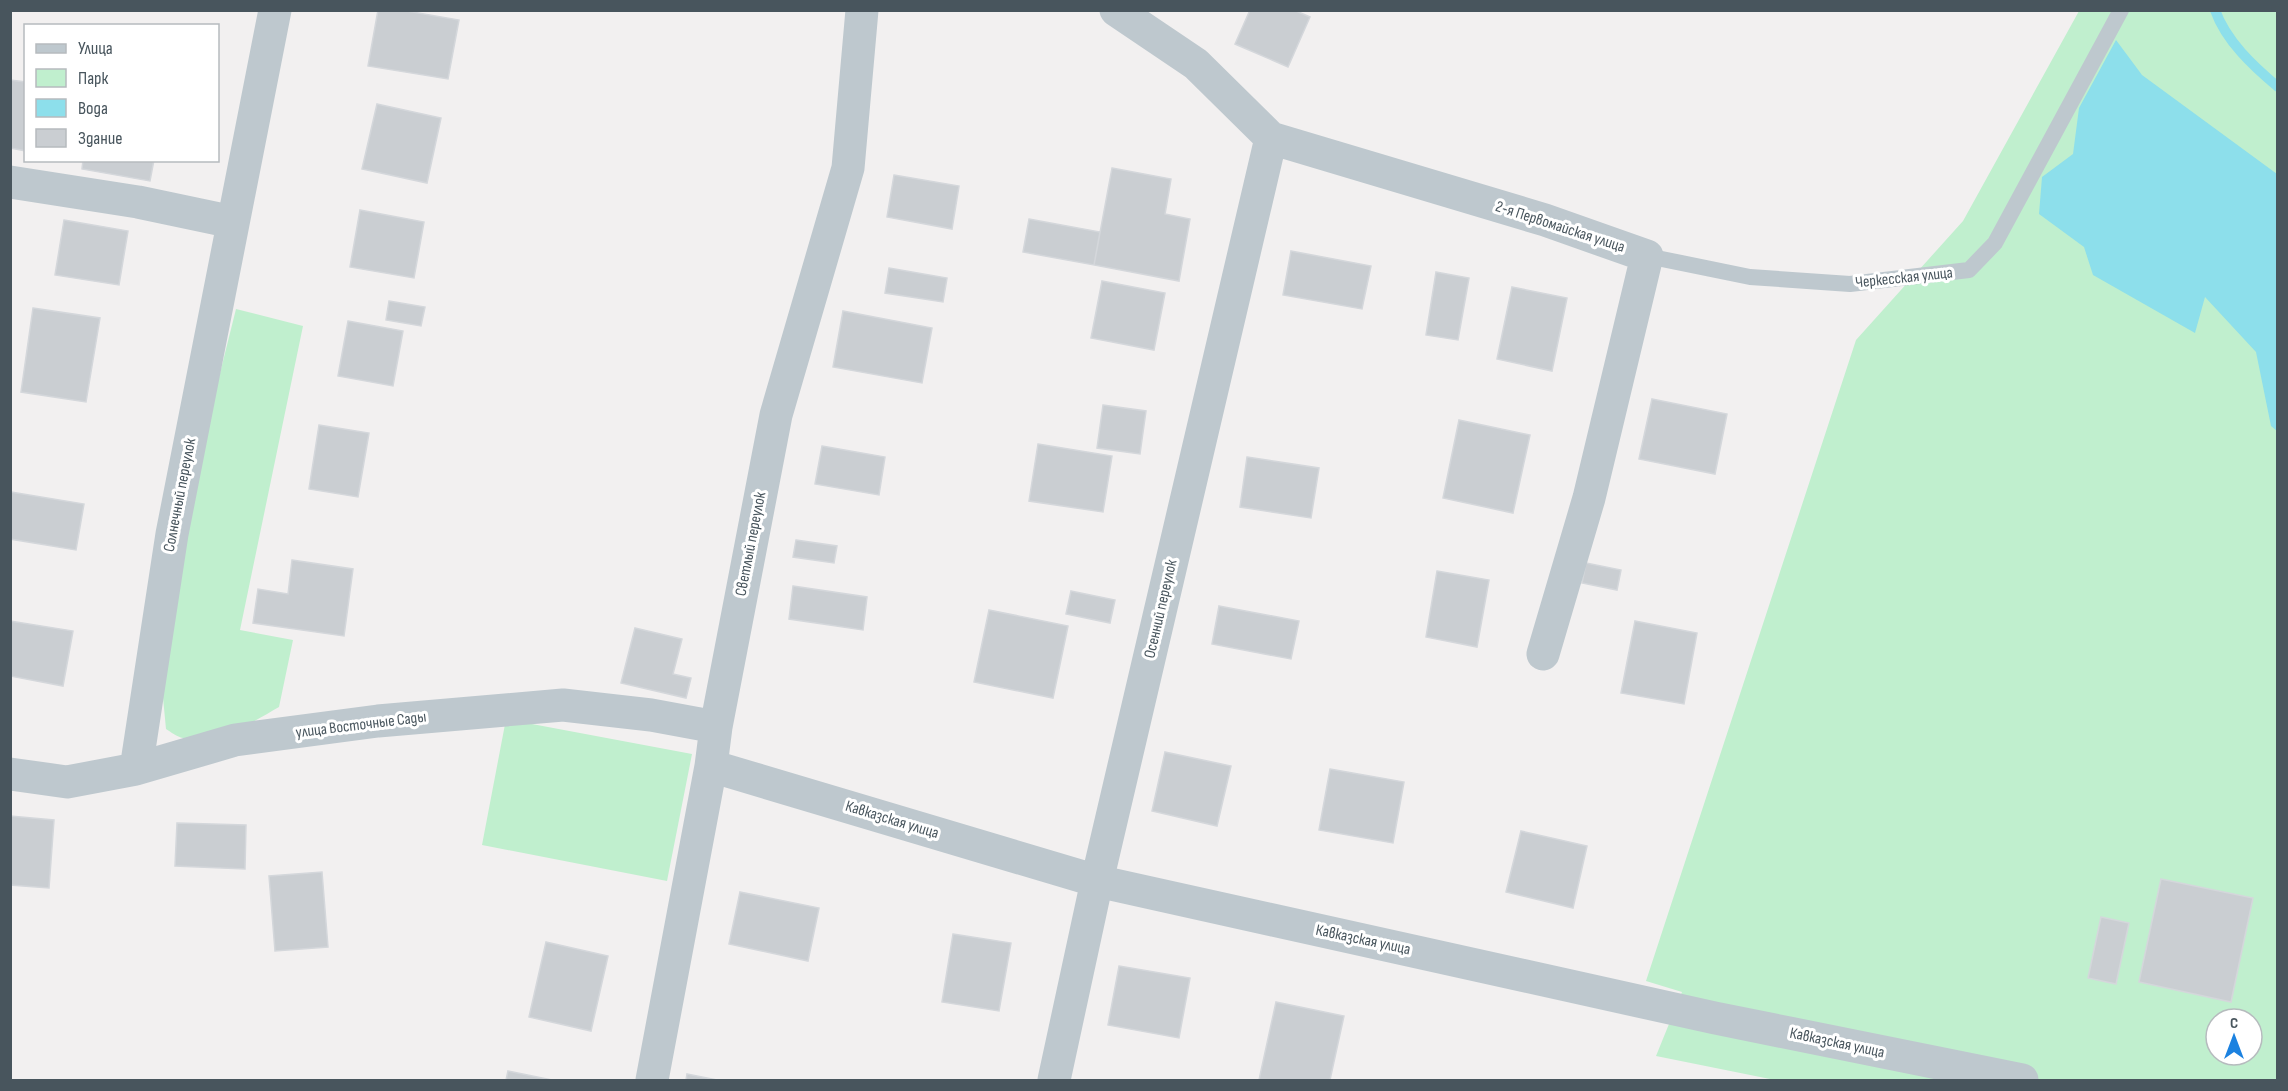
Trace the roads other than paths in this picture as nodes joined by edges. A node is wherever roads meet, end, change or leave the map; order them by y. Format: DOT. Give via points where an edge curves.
graph roads {
  1 [pos="275,10"];
  2 [pos="862,10"];
  3 [pos="1116,10"];
  4 [pos="2121,10"];
  5 [pos="1271,138"];
  6 [pos="10,182"];
  7 [pos="233,222"];
  8 [pos="1647,256"];
  9 [pos="1543,654"];
  10 [pos="716,727"];
  11 [pos="711,766"];
  12 [pos="136,769"];
  13 [pos="10,774"];
  14 [pos="1097,881"];
  15 [pos="652,1080"];
  16 [pos="1054,1080"];
  17 [pos="2022,1080"];
  1 -- 7 [label="street, Солнечный переулок"];
  2 -- 10 [label="street, Светлый переулок" via="848,168 776,415"];
  3 -- 5 [label="street, 2-я Первомайская улица" via="1196,64"];
  4 -- 8 [label="lane, Черкесская улица" via="1995,243 1969,270 1850,284 1750,277"];
  5 -- 8 [label="street, 2-я Первомайская улица" via="1545,220"];
  5 -- 14 [label="street, Осенний переулок"];
  6 -- 7 [label="street"];
  7 -- 12 [label="street, Солнечный переулок" via="172,534"];
  8 -- 9 [label="street, 2-я Первомайская улица" via="1589,498"];
  10 -- 11 [label="street, Светлый переулок"];
  10 -- 12 [label="street, улица Восточные Сады" via="651,714 563,705 378,721 235,740"];
  11 -- 14 [label="street, Кавказcкая улица"];
  11 -- 15 [label="street, Светлый переулок"];
  12 -- 13 [label="street, улица Восточные Сады" via="67,782"];
  14 -- 16 [label="street, Осенний переулок"];
  14 -- 17 [label="street, Кавказcкая улица" via="1714,1018"];
}
